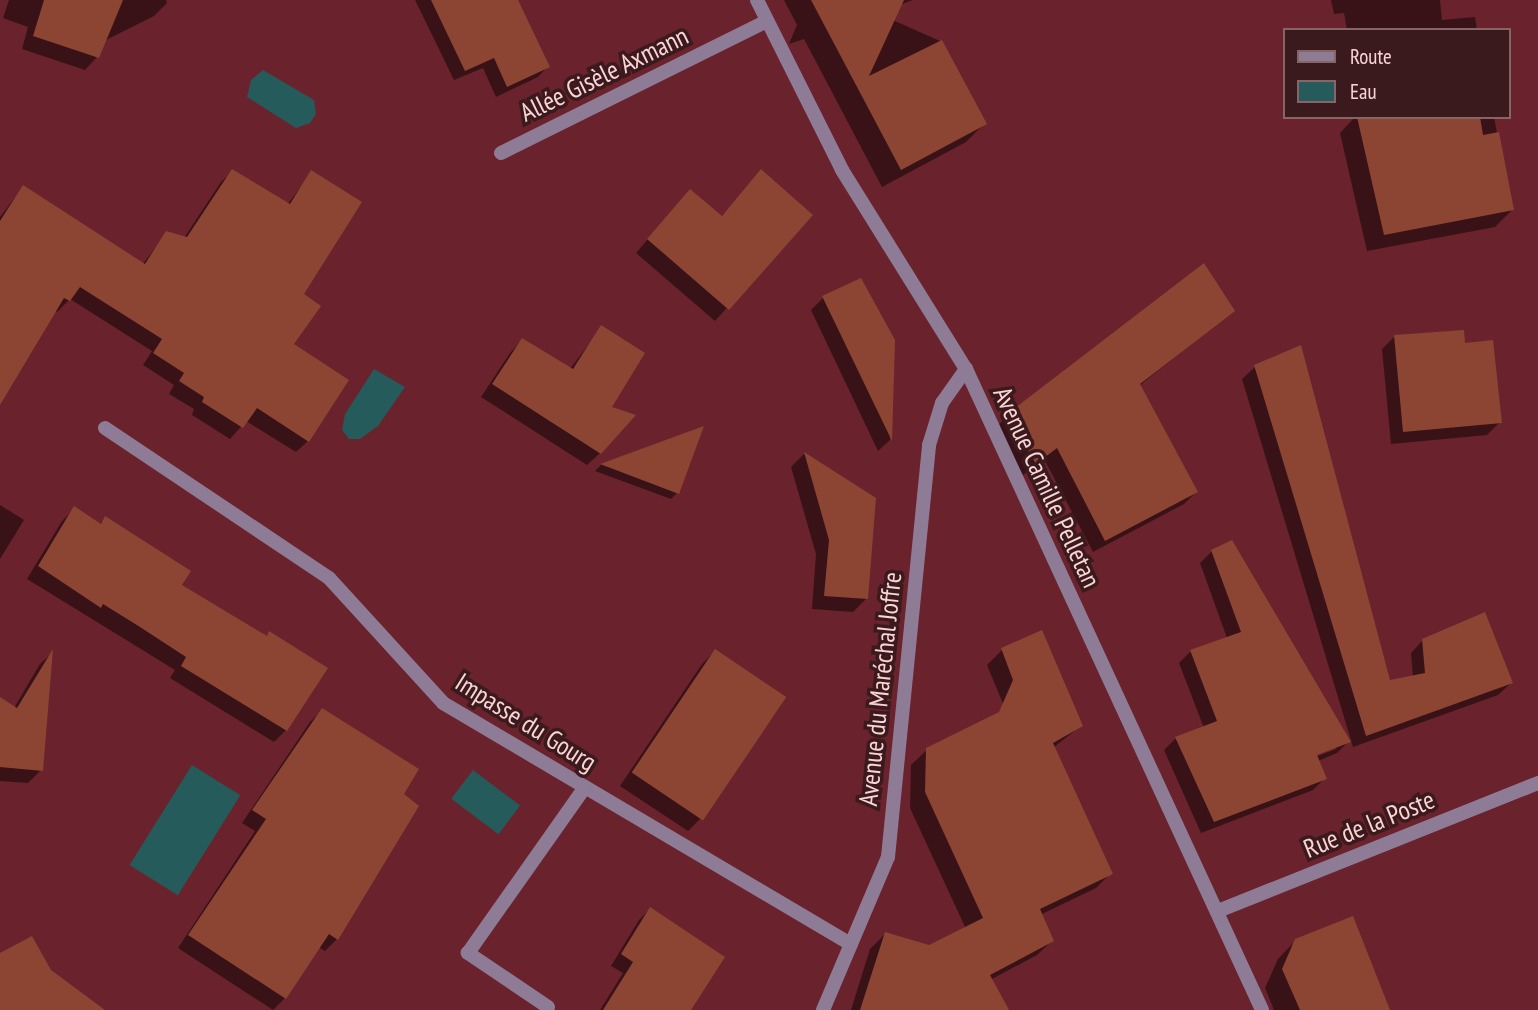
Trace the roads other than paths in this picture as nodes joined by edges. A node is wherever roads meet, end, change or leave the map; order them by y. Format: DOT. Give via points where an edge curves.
graph roads {
  1 [pos="757,0"];
  2 [pos="767,21"];
  3 [pos="501,153"];
  4 [pos="966,369"];
  5 [pos="105,428"];
  6 [pos="1538,783"];
  7 [pos="585,787"];
  8 [pos="1218,911"];
  9 [pos="851,944"];
  10 [pos="548,1007"];
  11 [pos="823,1010"];
  12 [pos="1262,1010"];
  1 -- 2 [label="street, Avenue Camille Pelletan"];
  2 -- 3 [label="street, Allée Gisèle Axmann"];
  2 -- 4 [label="street, Avenue Camille Pelletan" via="842,170"];
  4 -- 8 [label="street, Avenue Camille Pelletan"];
  4 -- 9 [label="street, Avenue du Maréchal Joffre" via="942,402 929,445 888,857"];
  5 -- 7 [label="street, Impasse du Gourg" via="329,578 443,703"];
  6 -- 8 [label="street, Rue de la Poste"];
  7 -- 9 [label="street, Impasse du Gourg"];
  7 -- 10 [label="street" via="467,953"];
  8 -- 12 [label="street, Avenue Camille Pelletan"];
  9 -- 11 [label="street, Avenue du Maréchal Joffre"];
}
